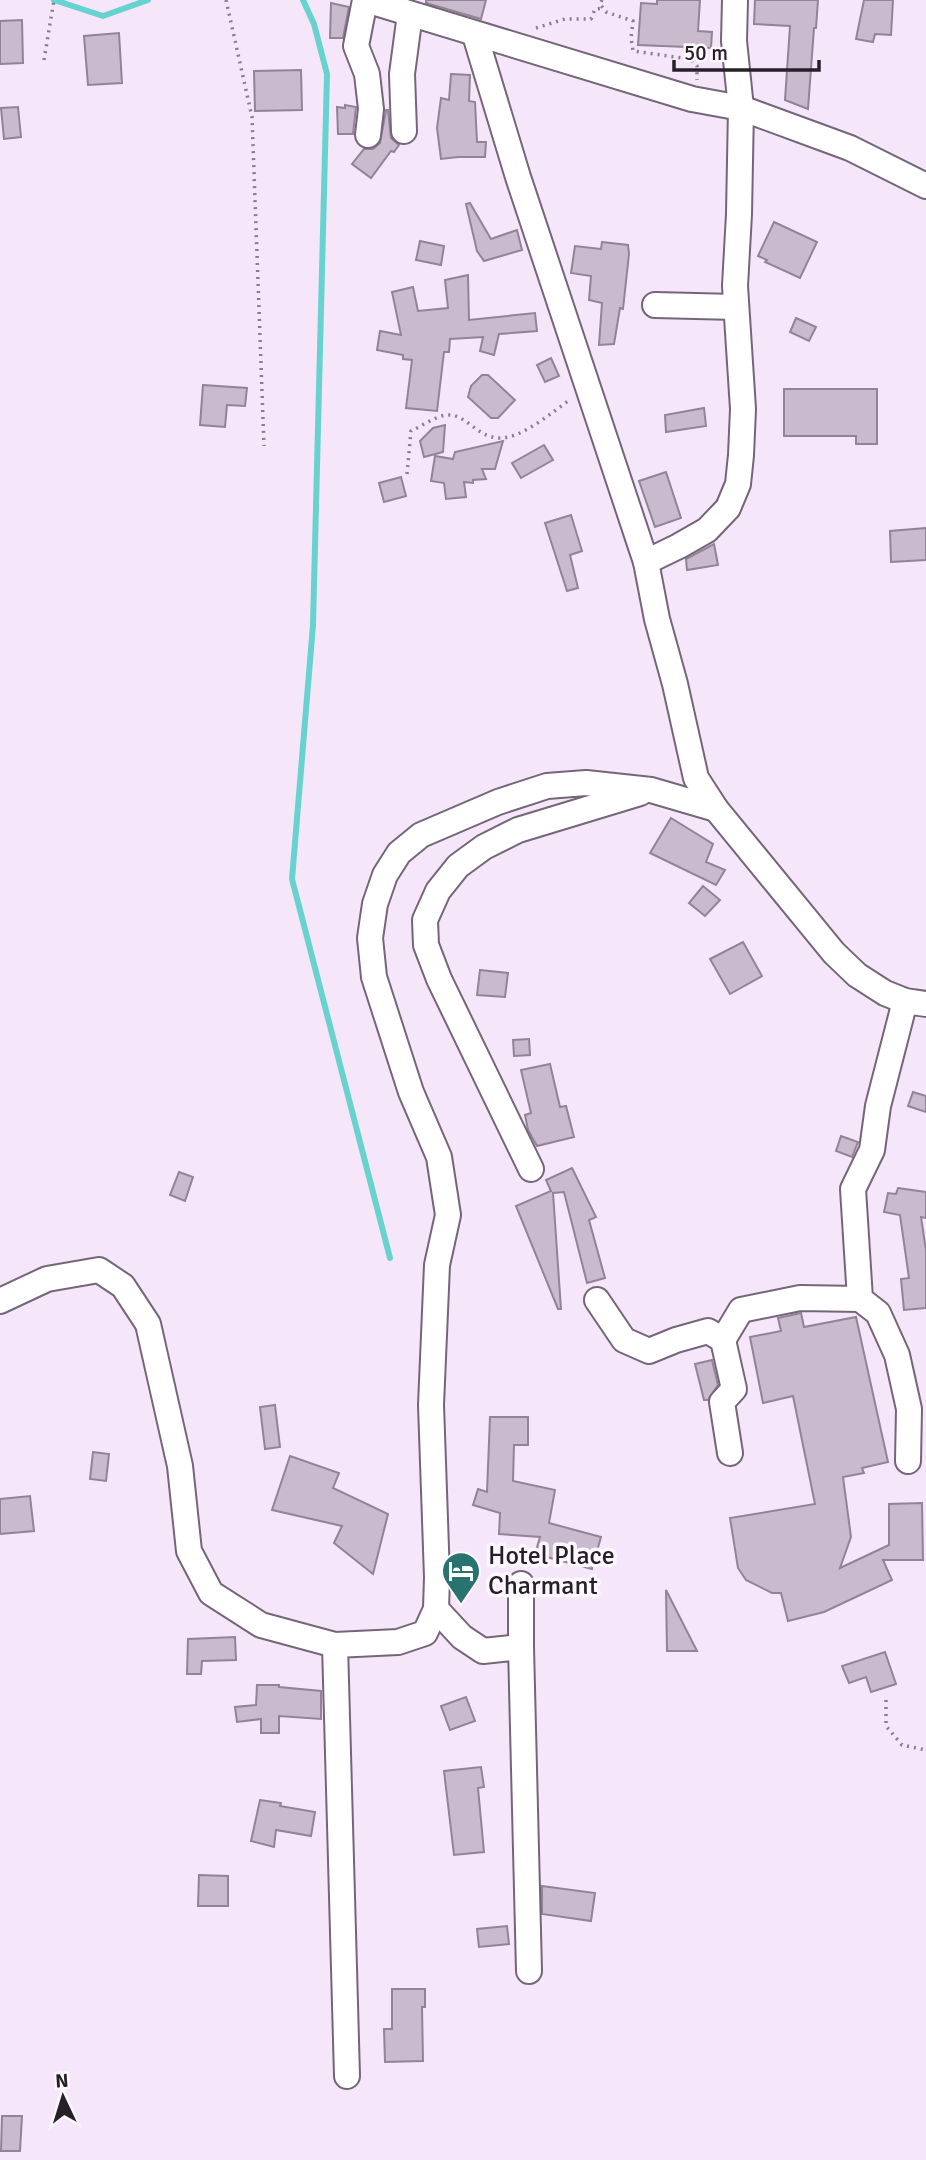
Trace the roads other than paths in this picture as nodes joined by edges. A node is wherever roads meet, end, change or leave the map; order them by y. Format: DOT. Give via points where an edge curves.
graph roads {
  1 [pos="365,0"];
  2 [pos="735,0"];
  3 [pos="410,14"];
  4 [pos="475,34"];
  5 [pos="741,108"];
  6 [pos="404,131"];
  7 [pos="368,135"];
  8 [pos="926,187"];
  9 [pos="655,305"];
  10 [pos="736,307"];
  11 [pos="646,562"];
  12 [pos="651,790"];
  13 [pos="716,810"];
  14 [pos="915,1002"];
  15 [pos="531,1169"];
  16 [pos="860,1299"];
  17 [pos="597,1300"];
  18 [pos="0,1301"];
  19 [pos="723,1340"];
  20 [pos="730,1453"];
  21 [pos="908,1461"];
  22 [pos="520,1584"];
  23 [pos="436,1609"];
  24 [pos="335,1645"];
  25 [pos="521,1647"];
  26 [pos="529,1970"];
  27 [pos="346,2076"];
  1 -- 3 [label="street"];
  1 -- 7 [label="street" via="356,46 367,74"];
  2 -- 5 [label="street"];
  3 -- 4 [label="street"];
  3 -- 6 [label="street" via="402,74"];
  4 -- 5 [label="street" via="692,99"];
  4 -- 11 [label="street"];
  5 -- 8 [label="street" via="850,148"];
  5 -- 10 [label="street"];
  9 -- 10 [label="street"];
  10 -- 11 [label="street" via="743,409 738,484 728,508 707,530"];
  11 -- 13 [label="street" via="696,778"];
  12 -- 13 [label="street"];
  12 -- 15 [label="street" via="518,830 484,847 451,874 425,920 426,945 439,979"];
  12 -- 23 [label="street" via="586,783 547,786 498,802 421,835 399,853 375,904 370,938 374,977 411,1092 439,1157 448,1215 437,1265 431,1405"];
  13 -- 14 [label="street" via="834,953 885,993"];
  14 -- 16 [label="street" via="878,1106 872,1150 853,1189"];
  16 -- 19 [label="street" via="800,1298 741,1310"];
  16 -- 21 [label="street" via="878,1313 897,1355 909,1409"];
  17 -- 19 [label="street" via="624,1340 649,1350 708,1331"];
  18 -- 24 [label="street" via="47,1279 99,1270 123,1286 148,1324 180,1466 189,1551 211,1593 261,1625"];
  19 -- 20 [label="street" via="734,1390 722,1402"];
  22 -- 25 [label="street"];
  23 -- 24 [label="street" via="425,1633 398,1642"];
  23 -- 25 [label="street" via="462,1637 483,1651"];
  24 -- 27 [label="street"];
  25 -- 26 [label="street"];
}
